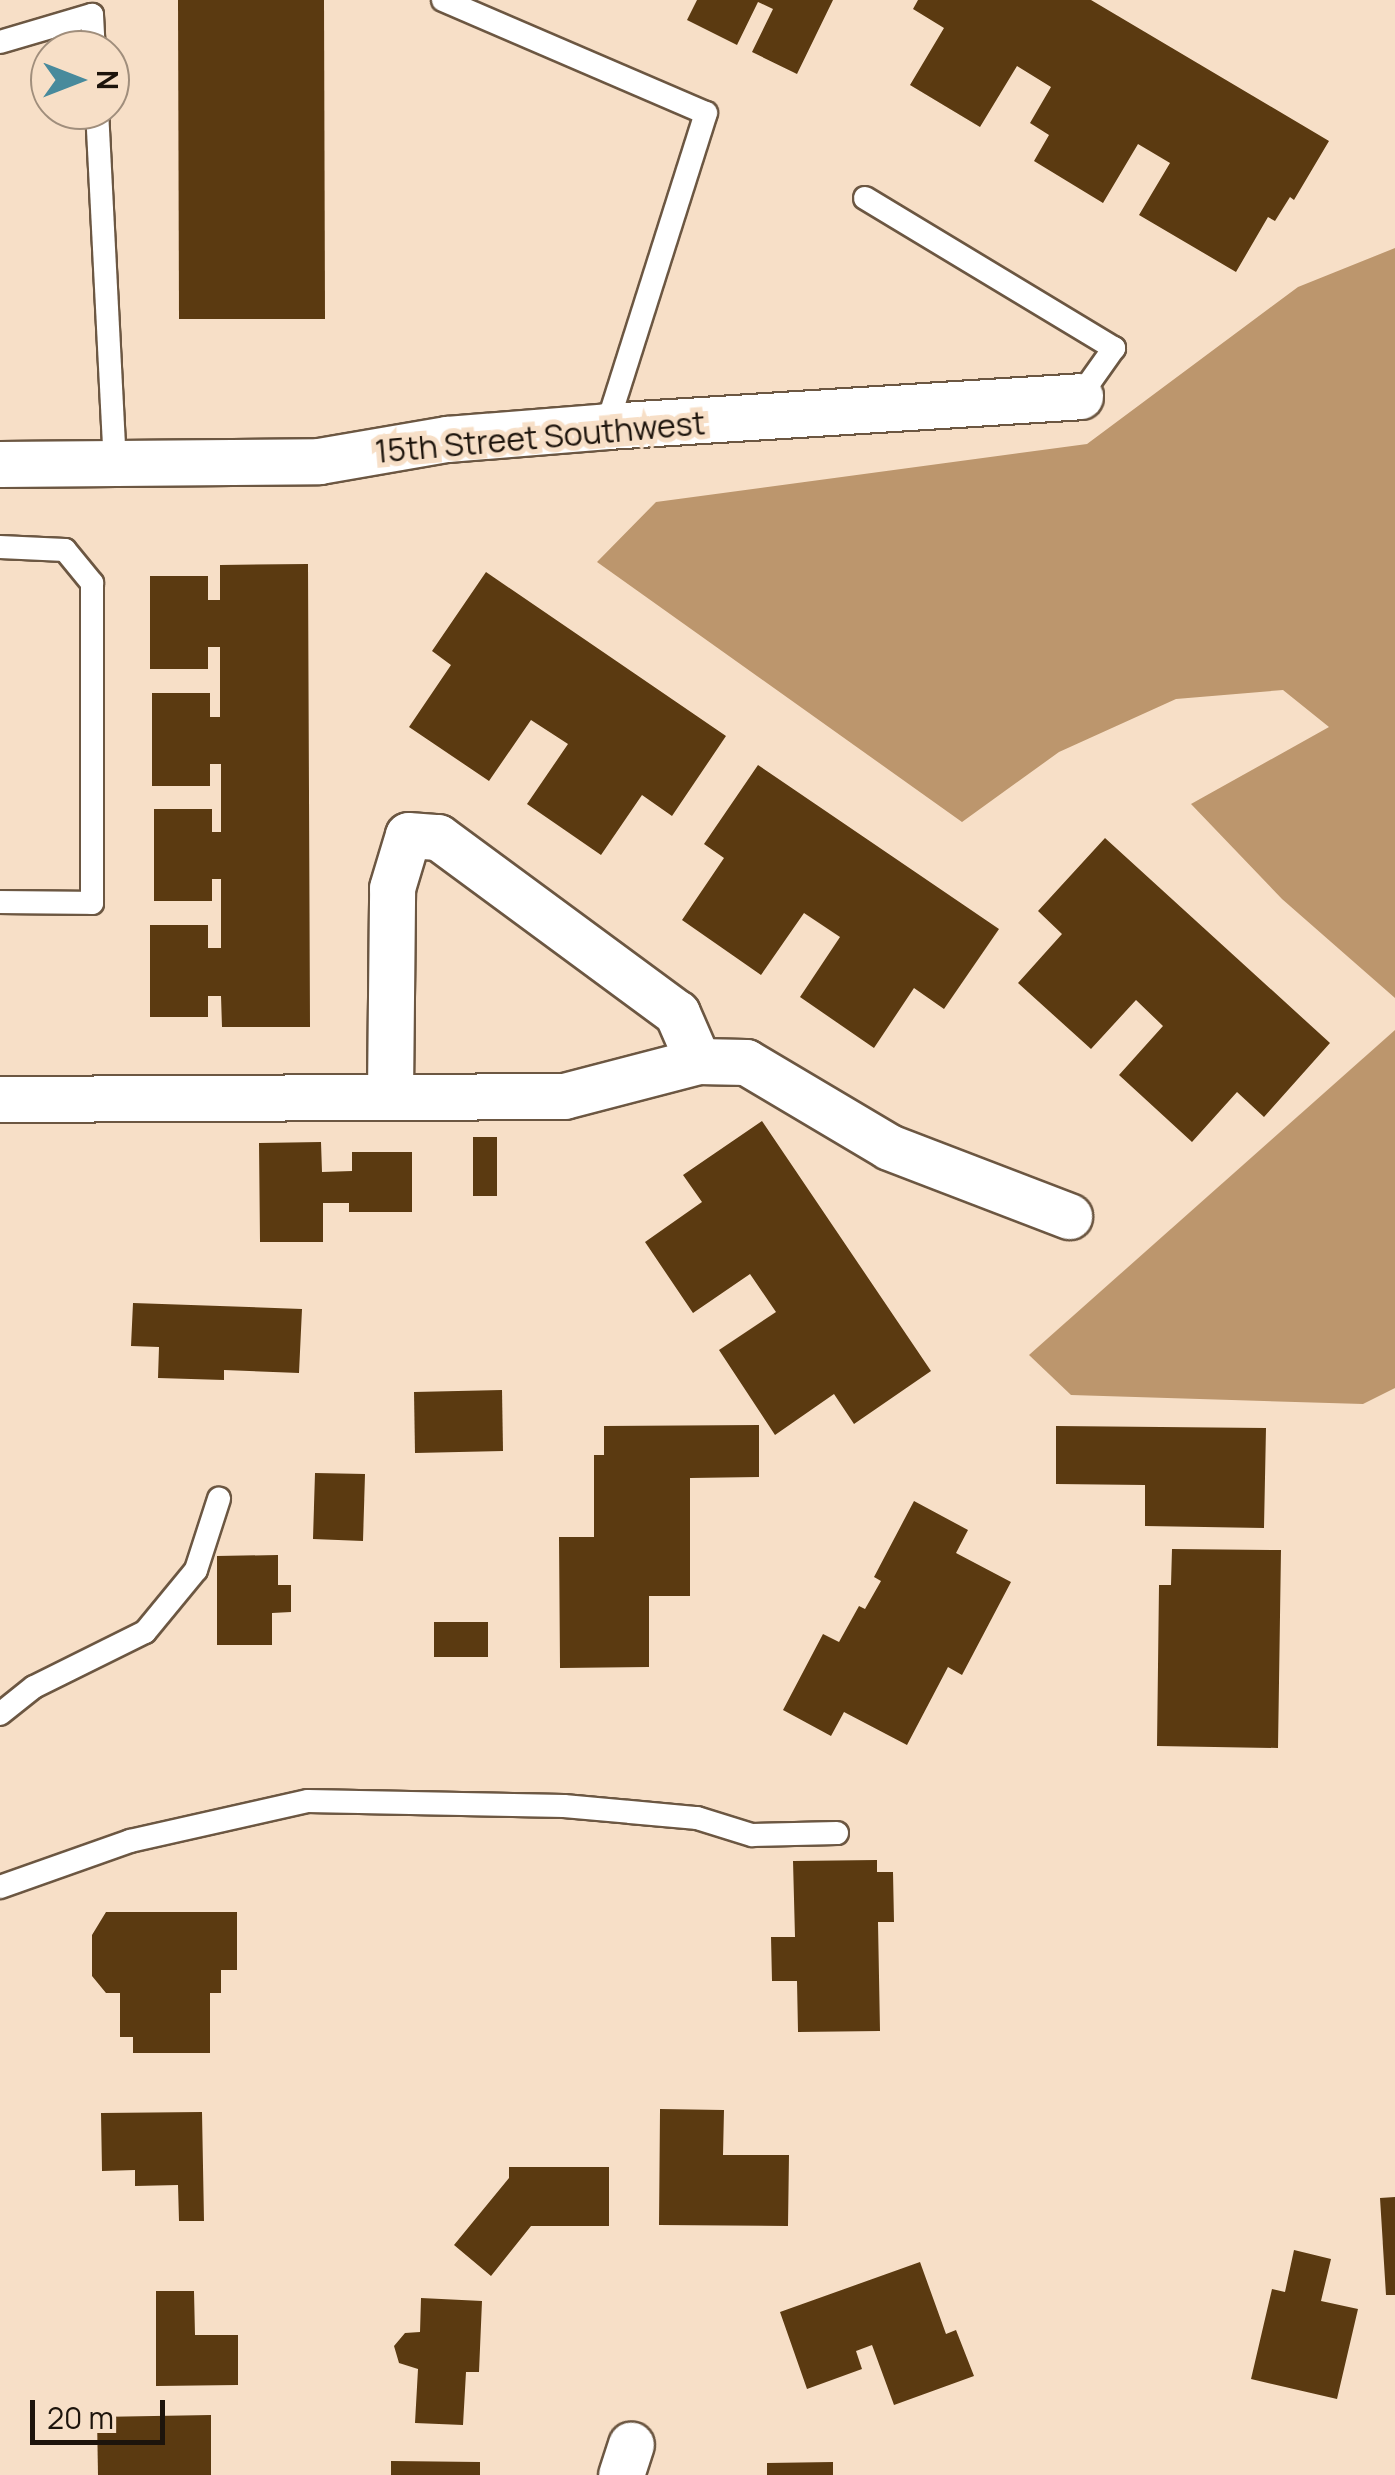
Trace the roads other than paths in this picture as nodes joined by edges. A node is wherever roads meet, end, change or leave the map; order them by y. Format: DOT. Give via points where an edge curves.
graph roads {
  1 [pos="443,0"];
  2 [pos="92,8"];
  3 [pos="0,42"];
  4 [pos="98,130"];
  5 [pos="864,198"];
  6 [pos="1080,396"];
  7 [pos="607,426"];
  8 [pos="115,461"];
  9 [pos="0,464"];
  10 [pos="0,547"];
  11 [pos="0,902"];
  12 [pos="698,1061"];
  13 [pos="390,1093"];
  14 [pos="0,1099"];
  15 [pos="1068,1216"];
  16 [pos="219,1498"];
  17 [pos="0,1714"];
  18 [pos="837,1833"];
  19 [pos="0,1887"];
  1 -- 7 [label="lane" via="706,113"];
  2 -- 3 [label="lane"];
  4 -- 8 [label="lane"];
  5 -- 6 [label="lane" via="1114,348"];
  6 -- 7 [label="street, 15th Street Southwest"];
  7 -- 8 [label="street, 15th Street Southwest" via="319,460"];
  8 -- 9 [label="street, 15th Street Southwest"];
  10 -- 11 [label="lane" via="65,550 92,583 92,902"];
  12 -- 13 [label="street" via="564,1096"];
  12 -- 13 [label="street" via="677,1013 438,837 408,835 392,888"];
  12 -- 15 [label="street" via="746,1062 890,1146"];
  13 -- 14 [label="street"];
  16 -- 17 [label="lane" via="196,1570 145,1632 34,1687"];
  18 -- 19 [label="lane" via="752,1834 697,1818 564,1806 308,1801 130,1841"];
}
